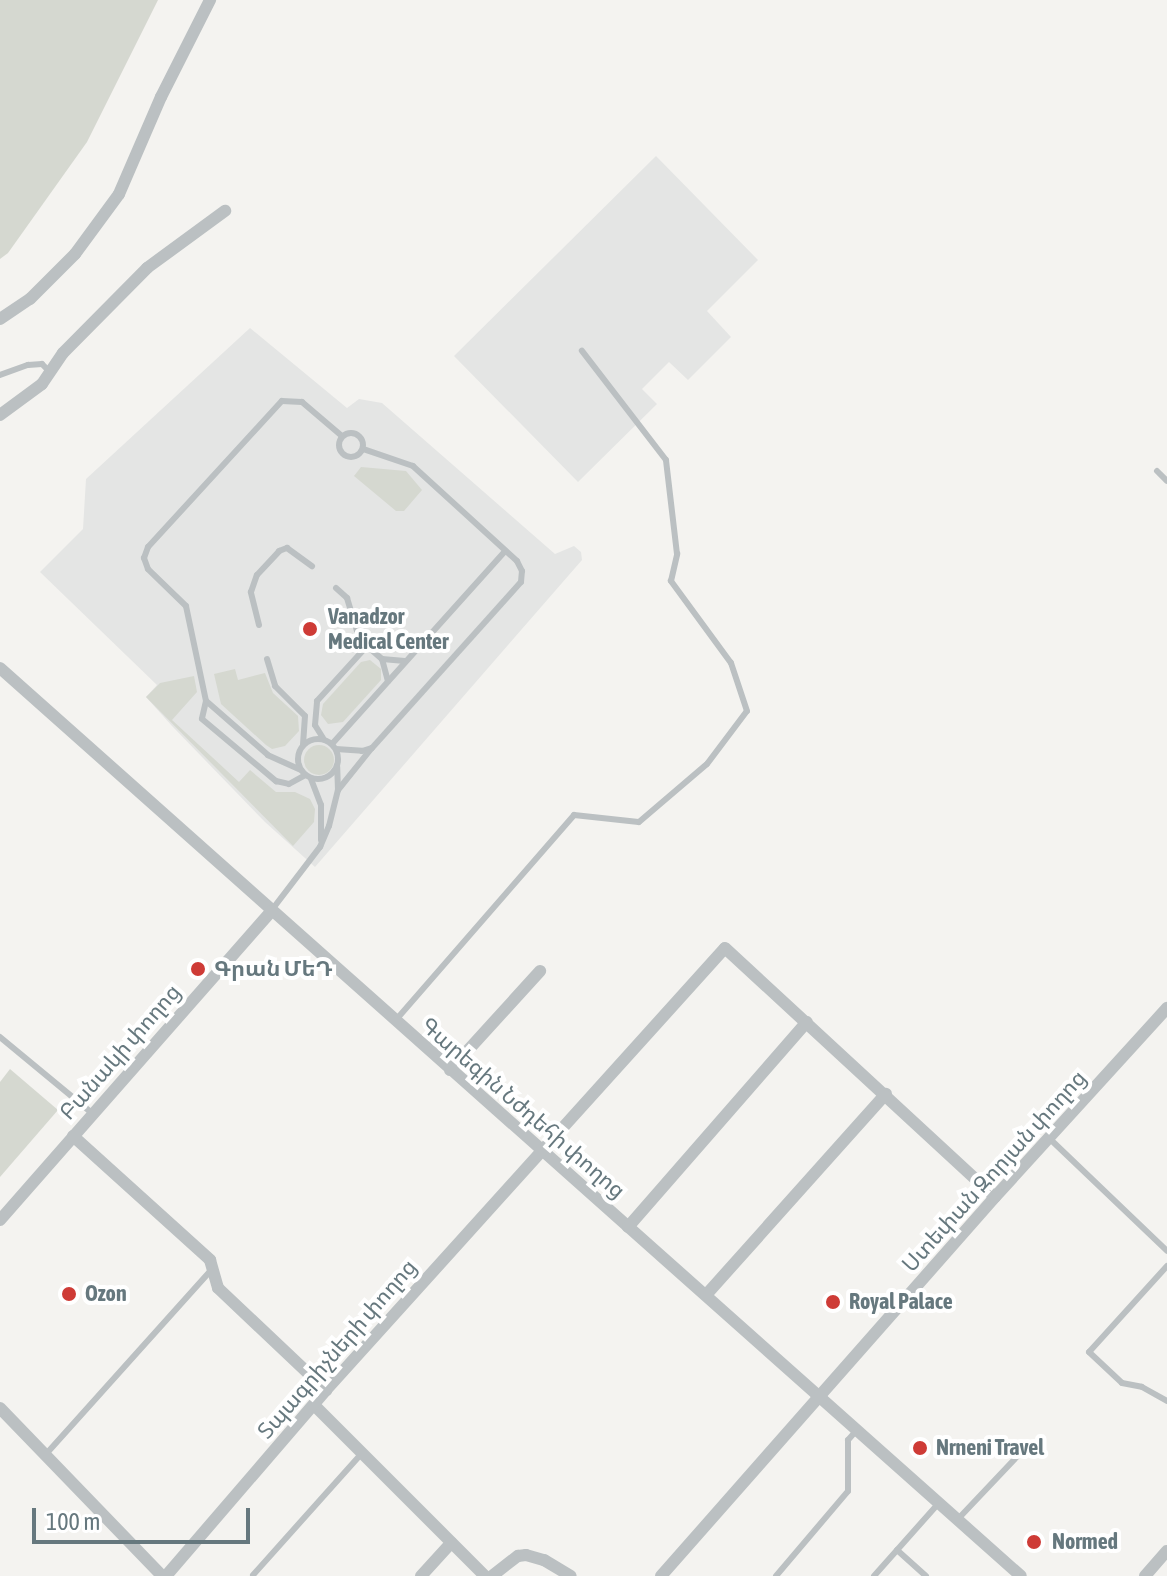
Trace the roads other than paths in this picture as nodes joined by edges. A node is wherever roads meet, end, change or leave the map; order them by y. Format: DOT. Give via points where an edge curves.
graph roads {
  1 [pos="210,0"];
  2 [pos="225,211"];
  3 [pos="0,319"];
  4 [pos="582,351"];
  5 [pos="0,375"];
  6 [pos="49,375"];
  7 [pos="0,415"];
  8 [pos="342,436"];
  9 [pos="363,449"];
  10 [pos="1157,471"];
  11 [pos="1167,481"];
  12 [pos="505,551"];
  13 [pos="312,566"];
  14 [pos="336,588"];
  15 [pos="259,625"];
  16 [pos="367,646"];
  17 [pos="267,659"];
  18 [pos="382,659"];
  19 [pos="406,661"];
  20 [pos="0,668"];
  21 [pos="388,681"];
  22 [pos="206,701"];
  23 [pos="331,744"];
  24 [pos="303,746"];
  25 [pos="372,748"];
  26 [pos="337,767"];
  27 [pos="306,775"];
  28 [pos="338,790"];
  29 [pos="320,847"];
  30 [pos="271,911"];
  31 [pos="540,971"];
  32 [pos="1167,1008"];
  33 [pos="395,1021"];
  34 [pos="807,1022"];
  35 [pos="0,1037"];
  36 [pos="450,1070"];
  37 [pos="886,1094"];
  38 [pos="93,1114"];
  39 [pos="73,1136"];
  40 [pos="1050,1139"];
  41 [pos="541,1151"];
  42 [pos="995,1197"];
  43 [pos="0,1220"];
  44 [pos="628,1227"];
  45 [pos="1167,1251"];
  46 [pos="1167,1266"];
  47 [pos="212,1269"];
  48 [pos="706,1295"];
  49 [pos="326,1390"];
  50 [pos="821,1396"];
  51 [pos="1167,1401"];
  52 [pos="314,1405"];
  53 [pos="3,1417"];
  54 [pos="858,1429"];
  55 [pos="1029,1444"];
  56 [pos="47,1453"];
  57 [pos="362,1453"];
  58 [pos="939,1502"];
  59 [pos="958,1519"];
  60 [pos="451,1543"];
  61 [pos="897,1550"];
  62 [pos="1167,1551"];
  63 [pos="253,1575"];
  64 [pos="164,1576"];
  65 [pos="421,1576"];
  66 [pos="485,1576"];
  67 [pos="492,1576"];
  68 [pos="571,1576"];
  69 [pos="661,1576"];
  70 [pos="776,1576"];
  71 [pos="874,1576"];
  72 [pos="926,1576"];
  73 [pos="1021,1576"];
  74 [pos="1145,1576"];
  1 -- 3 [label="street" via="119,194 75,254 30,299"];
  2 -- 6 [label="street" via="147,268 63,353"];
  4 -- 33 [label="lane" via="666,460 677,554 671,581 731,663 747,711 707,764 639,822 574,815"];
  5 -- 6 [label="lane" via="42,364"];
  6 -- 7 [label="street"];
  8 -- 9 [label="lane" via="360,436"];
  8 -- 9 [label="lane" via="339,445 347,457"];
  8 -- 22 [label="lane" via="302,402 282,401 148,547 148,569 186,606"];
  9 -- 12 [label="lane" via="413,466"];
  10 -- 11 [label="lane"];
  12 -- 19 [label="lane"];
  12 -- 25 [label="lane" via="522,571 521,582"];
  13 -- 15 [label="lane" via="287,548 271,559 251,592"];
  14 -- 16 [label="lane" via="347,598"];
  16 -- 18 [label="lane"];
  16 -- 23 [label="lane" via="317,701 315,725"];
  17 -- 24 [label="lane" via="275,686 305,716"];
  18 -- 19 [label="lane"];
  18 -- 21 [label="lane"];
  19 -- 21 [label="lane"];
  20 -- 30 [label="street, Գարեգին Նժդեհի փողոց"];
  21 -- 23 [label="lane"];
  22 -- 27 [label="lane" via="268,755"];
  22 -- 27 [label="lane" via="202,719 276,781 289,784"];
  23 -- 24 [label="lane" via="313,740"];
  23 -- 25 [label="lane"];
  23 -- 26 [label="lane"];
  24 -- 27 [label="lane" via="298,758"];
  25 -- 28 [label="lane"];
  26 -- 27 [label="lane" via="324,779"];
  26 -- 28 [label="lane"];
  27 -- 29 [label="lane" via="323,817"];
  28 -- 29 [label="lane"];
  29 -- 30 [label="lane"];
  30 -- 33 [label="street, Գարեգին Նժդեհի փողոց"];
  30 -- 38 [label="street, Բանակի փողոց"];
  31 -- 36 [label="street"];
  32 -- 40 [label="street, Ստեփան Զորյան փողոց"];
  33 -- 36 [label="street, Գարեգին Նժդեհի փողոց"];
  34 -- 37 [label="street"];
  34 -- 41 [label="street, Տպագրիչների փողոց" via="725,948"];
  34 -- 44 [label="street"];
  35 -- 38 [label="lane"];
  36 -- 41 [label="street, Գարեգին Նժդեհի փողոց"];
  37 -- 42 [label="street"];
  37 -- 48 [label="street"];
  38 -- 39 [label="street, Բանակի փողոց"];
  39 -- 43 [label="street, Բանակի փողոց"];
  39 -- 47 [label="street" via="210,1260"];
  40 -- 42 [label="street, Ստեփան Զորյան փողոց"];
  40 -- 45 [label="lane"];
  41 -- 44 [label="street, Գարեգին Նժդեհի փողոց"];
  41 -- 49 [label="street, Տպագրիչների փողոց"];
  42 -- 50 [label="street, Ստեփան Զորյան փողոց"];
  44 -- 48 [label="street, Գարեգին Նժդեհի փողոց"];
  46 -- 51 [label="lane" via="1089,1352 1122,1383"];
  47 -- 49 [label="street" via="218,1288"];
  47 -- 56 [label="lane"];
  48 -- 50 [label="street, Գարեգին Նժդեհի փողոց"];
  49 -- 52 [label="street, Տպագրիչների փողոց"];
  50 -- 54 [label="street, Գարեգին Նժդեհի փողոց"];
  50 -- 69 [label="street, Ստեփան Զորյան փողոց"];
  52 -- 57 [label="street"];
  52 -- 64 [label="street, Տպագրիչների փողոց"];
  53 -- 56 [label="street"];
  54 -- 58 [label="street, Գարեգին Նժդեհի փողոց"];
  54 -- 70 [label="lane" via="848,1440 848,1491"];
  55 -- 59 [label="lane"];
  56 -- 64 [label="street" via="97,1512"];
  57 -- 60 [label="street"];
  57 -- 63 [label="lane"];
  58 -- 59 [label="street, Գարեգին Նժդեհի փողոց"];
  58 -- 61 [label="lane"];
  59 -- 73 [label="street, Գարեգին Նժդեհի փողոց"];
  60 -- 65 [label="street"];
  60 -- 66 [label="street"];
  61 -- 71 [label="lane"];
  61 -- 72 [label="lane"];
  62 -- 74 [label="street"];
  67 -- 68 [label="street" via="526,1555"];
}
